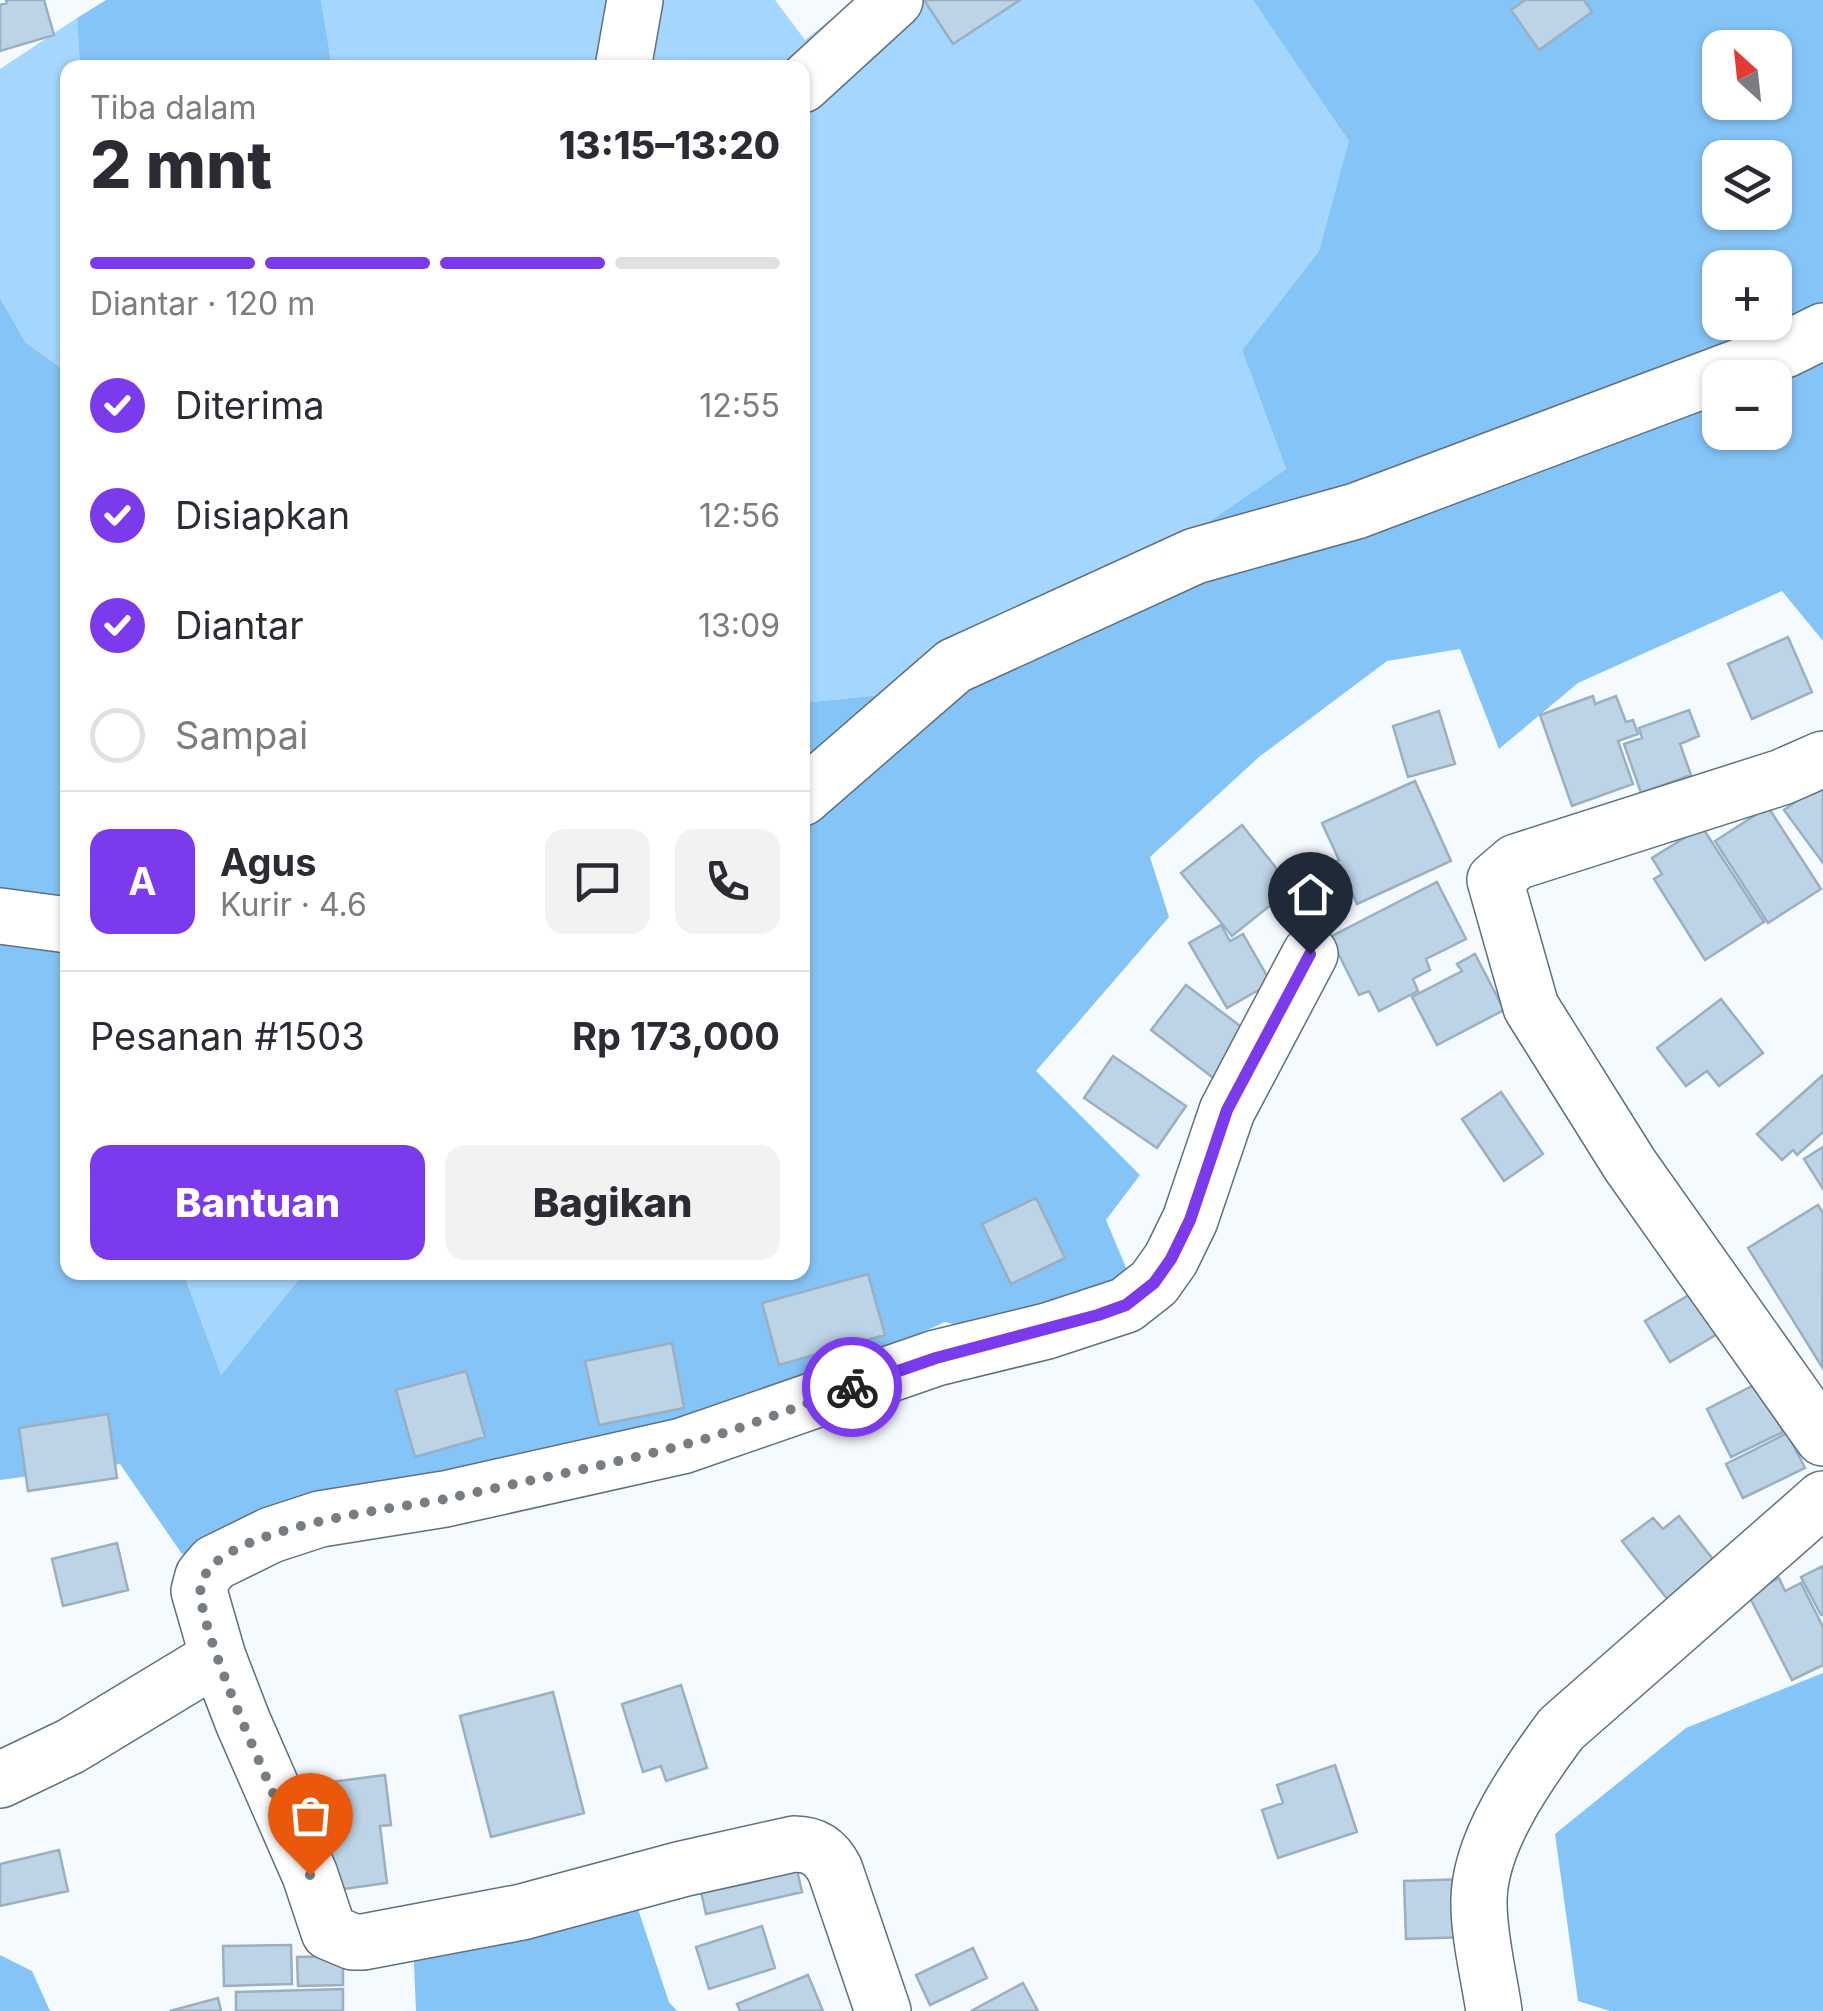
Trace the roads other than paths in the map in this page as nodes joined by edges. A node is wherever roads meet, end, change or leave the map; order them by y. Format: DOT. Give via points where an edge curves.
graph roads {
  1 [pos="635,0"];
  2 [pos="895,0"];
  3 [pos="625,60"];
  4 [pos="810,78"];
  5 [pos="1823,331"];
  6 [pos="1823,759"];
  7 [pos="810,791"];
  8 [pos="0,916"];
  9 [pos="60,924"];
  10 [pos="1310,954"];
  11 [pos="1823,1438"];
  12 [pos="1823,1498"];
  13 [pos="218,1657"];
  14 [pos="0,1780"];
  15 [pos="883,2011"];
  16 [pos="1494,2011"];
  1 -- 3 [label="street"];
  2 -- 4 [label="street"];
  5 -- 7 [label="street" via="1356,511 1195,556 954,666"];
  6 -- 11 [label="street" via="1516,862 1495,880 1531,1008 1630,1164"];
  8 -- 9 [label="street"];
  10 -- 13 [label="street" via="1227,1110 1171,1259 1126,1305 936,1358 682,1446 445,1499 320,1519 271,1536 233,1551 203,1576 199,1591"];
  12 -- 16 [label="street" via="1560,1729 1534,1766 1486,1862 1478,1901"];
  13 -- 14 [label="street"];
  13 -- 15 [label="street" via="325,1923 337,1937 363,1942 522,1912 808,1844 836,1870"];
}
